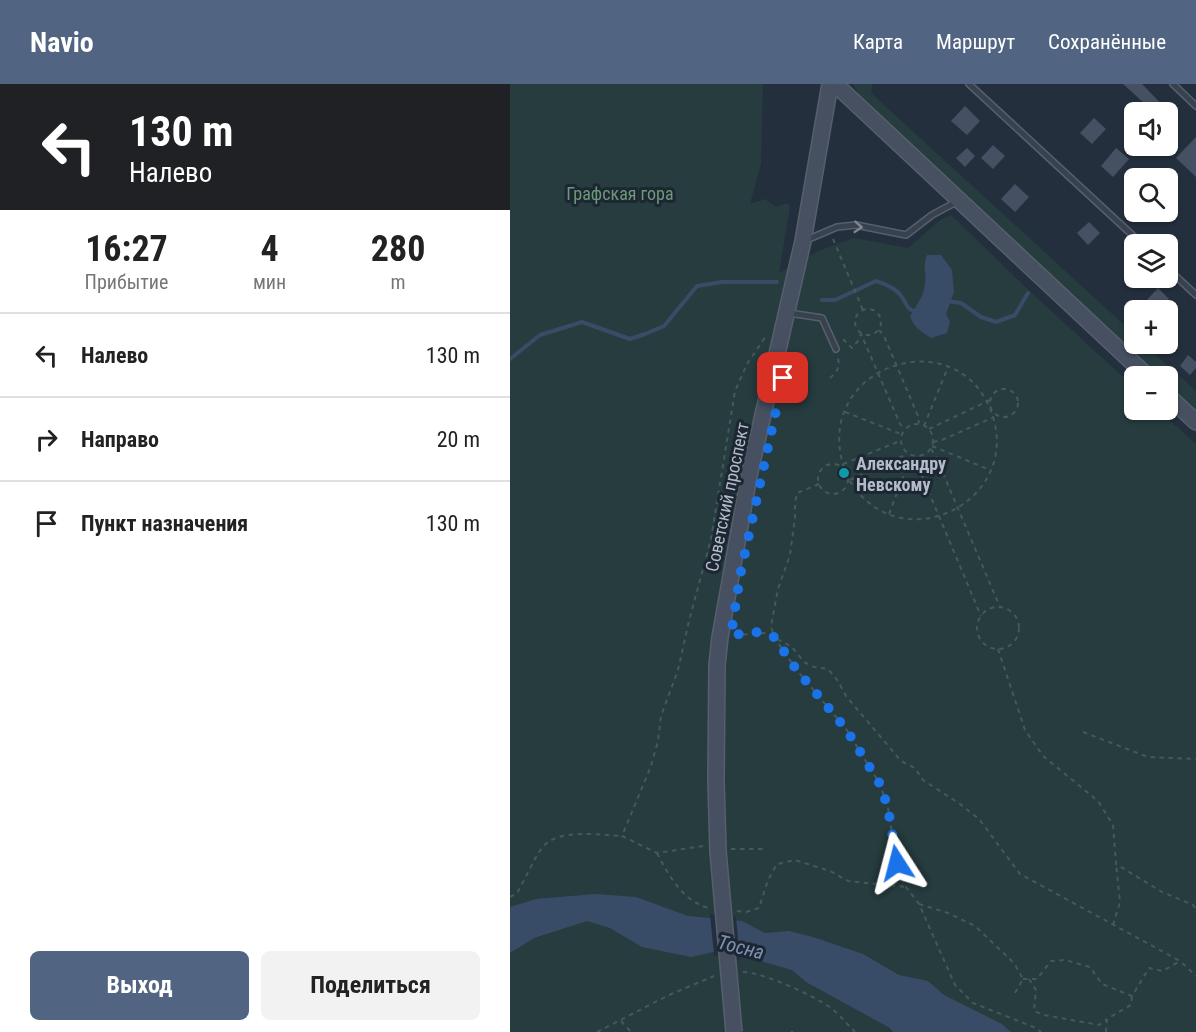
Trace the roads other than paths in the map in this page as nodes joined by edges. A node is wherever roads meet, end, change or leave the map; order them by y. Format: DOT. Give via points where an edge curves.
graph roads {
  1 [pos="830,84"];
  2 [pos="835,84"];
  3 [pos="969,84"];
  4 [pos="1173,84"];
  5 [pos="1196,106"];
  6 [pos="958,201"];
  7 [pos="1131,234"];
  8 [pos="803,241"];
  9 [pos="1178,278"];
  10 [pos="1196,295"];
  11 [pos="788,313"];
  12 [pos="836,349"];
  13 [pos="1136,366"];
  14 [pos="1178,405"];
  15 [pos="1196,422"];
  16 [pos="734,1032"];
  1 -- 8 [label="main road, Советский проспект"];
  2 -- 6 [label="main road"];
  3 -- 7 [label="lane"];
  4 -- 5 [label="lane"];
  8 -- 6 [label="lane, one-way" via="837,227 856,225 906,235"];
  6 -- 13 [label="main road"];
  8 -- 11 [label="main road, Советский проспект"];
  9 -- 10 [label="lane"];
  11 -- 12 [label="lane" via="822,318"];
  11 -- 16 [label="main road, Советский проспект, bridge" via="749,476 717,665 718,849"];
  14 -- 15 [label="main road"];
}
